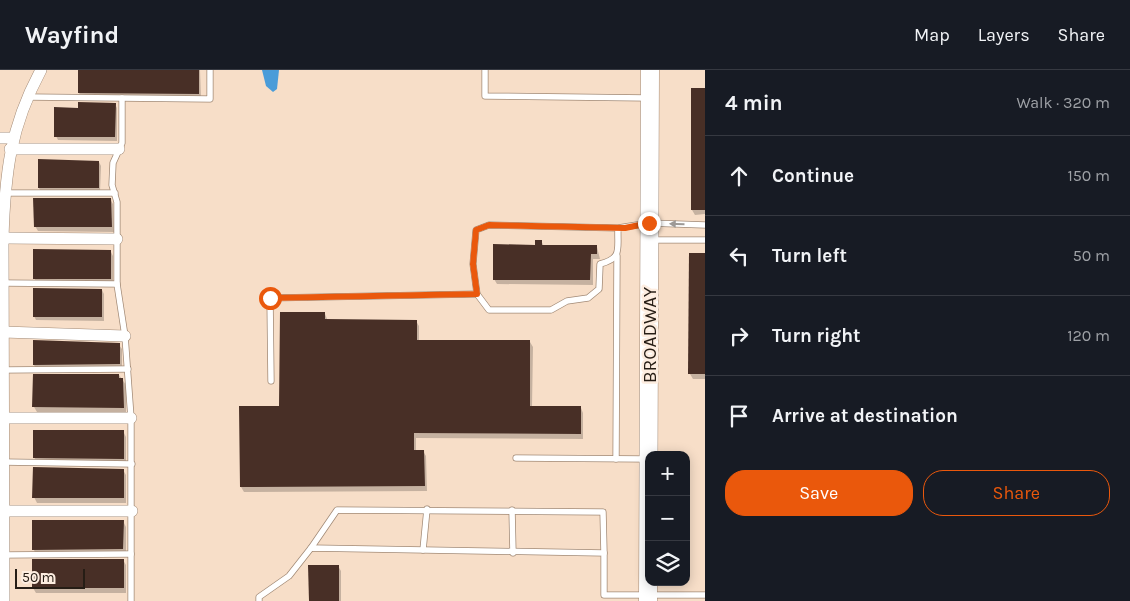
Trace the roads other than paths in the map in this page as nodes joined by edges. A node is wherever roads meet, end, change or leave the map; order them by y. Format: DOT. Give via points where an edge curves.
graph roads {
  1 [pos="41,70"];
  2 [pos="210,70"];
  3 [pos="485,70"];
  4 [pos="650,70"];
  5 [pos="27,97"];
  6 [pos="122,98"];
  7 [pos="650,98"];
  8 [pos="0,138"];
  9 [pos="12,143"];
  10 [pos="119,149"];
  11 [pos="5,192"];
  12 [pos="115,193"];
  13 [pos="705,225"];
  14 [pos="618,228"];
  15 [pos="649,232"];
  16 [pos="3,238"];
  17 [pos="117,239"];
  18 [pos="705,240"];
  19 [pos="617,255"];
  20 [pos="2,284"];
  21 [pos="117,284"];
  22 [pos="477,294"];
  23 [pos="3,332"];
  24 [pos="125,336"];
  25 [pos="128,369"];
  26 [pos="3,370"];
  27 [pos="271,381"];
  28 [pos="132,418"];
  29 [pos="2,426"];
  30 [pos="648,451"];
  31 [pos="516,458"];
  32 [pos="616,458"];
  33 [pos="645,459"];
  34 [pos="3,462"];
  35 [pos="132,464"];
  36 [pos="648,496"];
  37 [pos="427,509"];
  38 [pos="512,510"];
  39 [pos="3,511"];
  40 [pos="132,511"];
  41 [pos="311,548"];
  42 [pos="423,550"];
  43 [pos="513,553"];
  44 [pos="604,553"];
  45 [pos="131,554"];
  46 [pos="3,555"];
  47 [pos="2,575"];
  48 [pos="705,595"];
  49 [pos="604,598"];
  50 [pos="648,598"];
  51 [pos="4,601"];
  52 [pos="130,601"];
  53 [pos="259,601"];
  1 -- 5 [label="street"];
  2 -- 6 [label="lane" via="210,99"];
  3 -- 7 [label="lane" via="485,96"];
  4 -- 7 [label="main road, BROADWAY"];
  5 -- 6 [label="lane"];
  5 -- 9 [label="street"];
  6 -- 10 [label="lane" via="122,143"];
  7 -- 15 [label="main road, BROADWAY"];
  8 -- 9 [label="street"];
  9 -- 10 [label="street"];
  9 -- 11 [label="street"];
  10 -- 12 [label="lane" via="113,163"];
  11 -- 12 [label="lane"];
  11 -- 16 [label="street"];
  12 -- 17 [label="lane"];
  13 -- 15 [label="lane, one-way"];
  14 -- 15 [label="lane"];
  14 -- 19 [label="lane"];
  14 -- 22 [label="lane" via="489,225 476,230 473,264"];
  15 -- 18 [label="lane"];
  15 -- 30 [label="main road, BROADWAY"];
  16 -- 17 [label="street"];
  16 -- 20 [label="street"];
  17 -- 21 [label="lane"];
  19 -- 22 [label="lane" via="613,261 600,264 599,289 588,298 566,301 551,310 489,310"];
  19 -- 32 [label="lane"];
  20 -- 21 [label="lane"];
  20 -- 23 [label="street"];
  21 -- 24 [label="lane"];
  22 -- 27 [label="lane" via="270,298"];
  23 -- 24 [label="street"];
  23 -- 26 [label="street"];
  24 -- 25 [label="lane"];
  25 -- 26 [label="lane"];
  25 -- 28 [label="lane"];
  26 -- 29 [label="street"];
  28 -- 29 [label="street"];
  28 -- 35 [label="lane"];
  29 -- 34 [label="street"];
  31 -- 32 [label="lane"];
  32 -- 33 [label="lane"];
  34 -- 35 [label="lane"];
  34 -- 39 [label="street"];
  35 -- 40 [label="lane"];
  36 -- 50 [label="main road, BROADWAY"];
  37 -- 38 [label="lane"];
  37 -- 41 [label="lane" via="337,510"];
  37 -- 42 [label="lane"];
  38 -- 43 [label="lane"];
  38 -- 44 [label="lane" via="603,512"];
  39 -- 40 [label="street"];
  39 -- 46 [label="street"];
  40 -- 45 [label="lane"];
  41 -- 42 [label="lane"];
  41 -- 53 [label="lane" via="289,576 259,597"];
  42 -- 43 [label="lane"];
  43 -- 44 [label="lane"];
  44 -- 49 [label="lane"];
  45 -- 46 [label="lane"];
  45 -- 52 [label="lane"];
  46 -- 47 [label="street"];
  47 -- 51 [label="street"];
  48 -- 50 [label="lane"];
  49 -- 50 [label="lane"];
}
